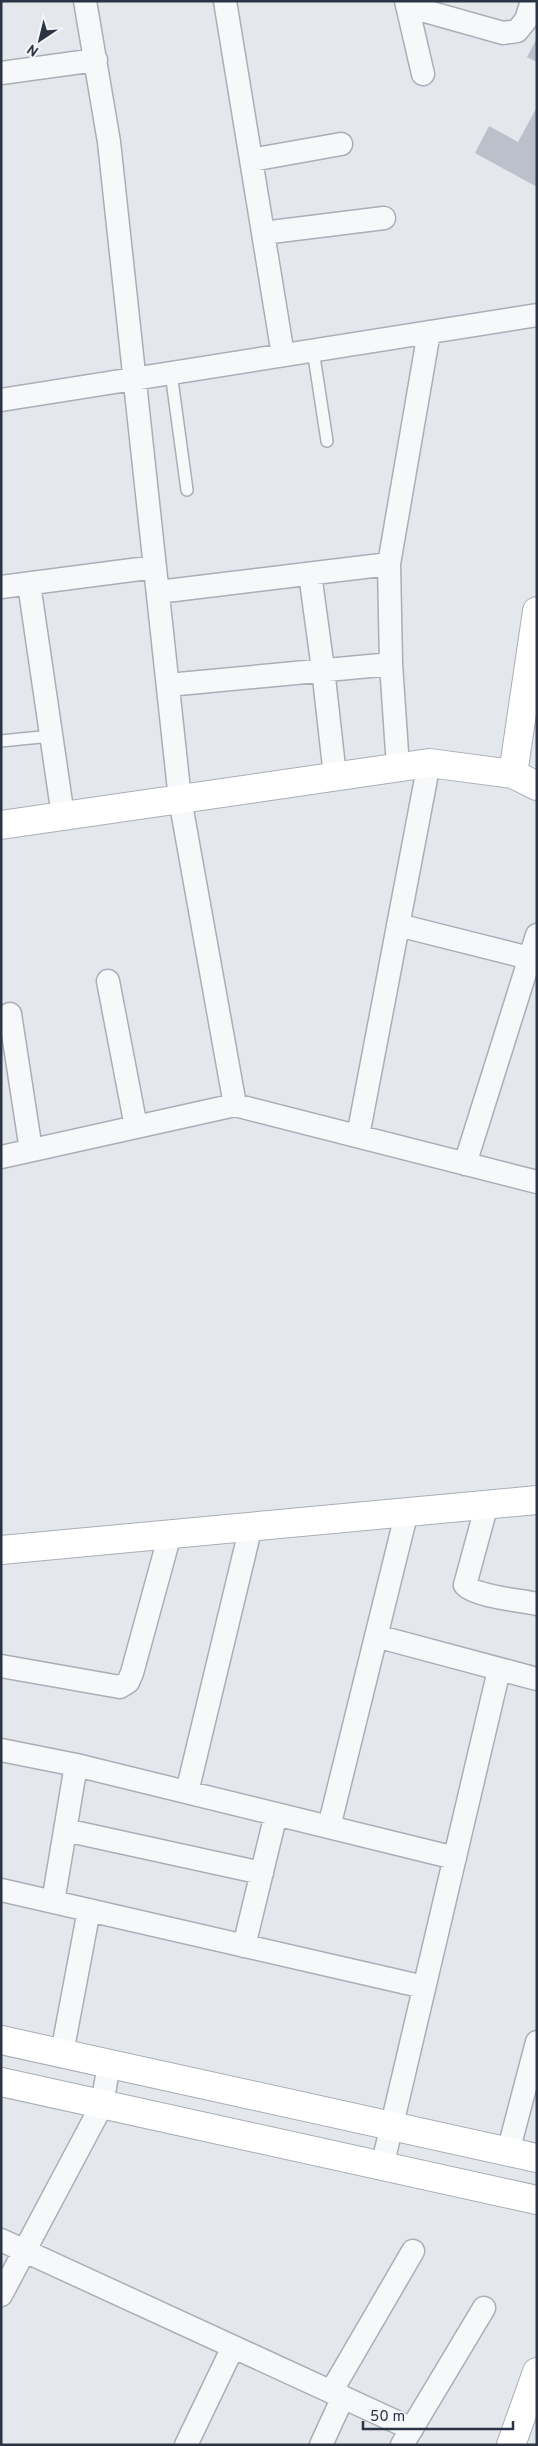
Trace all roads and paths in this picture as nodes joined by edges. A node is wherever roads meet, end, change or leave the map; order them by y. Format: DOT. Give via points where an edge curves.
graph roads {
  1 [pos="86,1"];
  2 [pos="225,1"];
  3 [pos="532,1"];
  4 [pos="406,4"];
  5 [pos="96,60"];
  6 [pos="1,73"];
  7 [pos="422,74"];
  8 [pos="341,144"];
  9 [pos="251,160"];
  10 [pos="384,218"];
  11 [pos="263,233"];
  12 [pos="537,315"];
  13 [pos="429,332"];
  14 [pos="313,350"];
  15 [pos="283,355"];
  16 [pos="171,373"];
  17 [pos="135,378"];
  18 [pos="2,396"];
  19 [pos="327,441"];
  20 [pos="188,490"];
  21 [pos="389,564"];
  22 [pos="155,567"];
  23 [pos="310,574"];
  24 [pos="29,584"];
  25 [pos="1,587"];
  26 [pos="158,592"];
  27 [pos="537,611"];
  28 [pos="535,638"];
  29 [pos="391,664"];
  30 [pos="323,669"];
  31 [pos="168,686"];
  32 [pos="51,736"];
  33 [pos="1,741"];
  34 [pos="429,763"];
  35 [pos="398,767"];
  36 [pos="513,774"];
  37 [pos="335,776"];
  38 [pos="537,786"];
  39 [pos="180,799"];
  40 [pos="62,816"];
  41 [pos="1,825"];
  42 [pos="398,925"];
  43 [pos="537,935"];
  44 [pos="533,959"];
  45 [pos="108,981"];
  46 [pos="10,1014"];
  47 [pos="235,1105"];
  48 [pos="136,1127"];
  49 [pos="358,1136"];
  50 [pos="31,1150"];
  51 [pos="1,1157"];
  52 [pos="465,1164"];
  53 [pos="537,1182"];
  54 [pos="537,1500"];
  55 [pos="486,1504"];
  56 [pos="408,1511"];
  57 [pos="251,1526"];
  58 [pos="170,1534"];
  59 [pos="1,1550"];
  60 [pos="537,1604"];
  61 [pos="376,1636"];
  62 [pos="1,1666"];
  63 [pos="499,1670"];
  64 [pos="536,1677"];
  65 [pos="1,1750"];
  66 [pos="76,1765"];
  67 [pos="186,1792"];
  68 [pos="276,1814"];
  69 [pos="329,1827"];
  70 [pos="65,1830"];
  71 [pos="455,1858"];
  72 [pos="262,1873"];
  73 [pos="1,1890"];
  74 [pos="53,1902"];
  75 [pos="89,1910"];
  76 [pos="244,1946"];
  77 [pos="424,1987"];
  78 [pos="1,2040"];
  79 [pos="537,2042"];
  80 [pos="62,2053"];
  81 [pos="109,2064"];
  82 [pos="1,2082"];
  83 [pos="102,2105"];
  84 [pos="392,2126"];
  85 [pos="508,2152"];
  86 [pos="537,2158"];
  87 [pos="382,2167"];
  88 [pos="537,2200"];
  89 [pos="1,2240"];
  90 [pos="413,2251"];
  91 [pos="26,2252"];
  92 [pos="1,2295"];
  93 [pos="484,2308"];
  94 [pos="233,2347"];
  95 [pos="537,2372"];
  96 [pos="337,2395"];
  97 [pos="406,2437"];
  98 [pos="186,2445"];
  99 [pos="321,2445"];
  100 [pos="512,2445"];
  1 -- 5 [label="street"];
  2 -- 9 [label="street"];
  3 -- 4 [label="street" via="526,20 517,31 503,34"];
  4 -- 7 [label="street"];
  5 -- 6 [label="street"];
  5 -- 17 [label="street" via="109,142"];
  8 -- 9 [label="street"];
  9 -- 11 [label="street"];
  10 -- 11 [label="street"];
  11 -- 15 [label="street"];
  12 -- 13 [label="street"];
  13 -- 14 [label="street"];
  13 -- 21 [label="street"];
  14 -- 15 [label="street"];
  14 -- 19 [label="lane"];
  15 -- 16 [label="street"];
  16 -- 17 [label="street"];
  16 -- 20 [label="lane"];
  17 -- 18 [label="street"];
  17 -- 22 [label="street"];
  21 -- 23 [label="street"];
  21 -- 29 [label="street"];
  22 -- 24 [label="street"];
  22 -- 26 [label="street"];
  23 -- 26 [label="street"];
  23 -- 30 [label="street"];
  24 -- 25 [label="street"];
  24 -- 32 [label="street"];
  26 -- 31 [label="street"];
  27 -- 28 [label="street"];
  28 -- 36 [label="street"];
  29 -- 30 [label="street"];
  29 -- 35 [label="street"];
  30 -- 31 [label="street"];
  30 -- 37 [label="street"];
  31 -- 39 [label="street"];
  32 -- 33 [label="lane"];
  32 -- 40 [label="street"];
  34 -- 35 [label="street"];
  34 -- 36 [label="street"];
  34 -- 42 [label="street"];
  35 -- 37 [label="street"];
  36 -- 38 [label="street"];
  37 -- 39 [label="street"];
  39 -- 40 [label="street"];
  39 -- 47 [label="street"];
  40 -- 41 [label="street"];
  42 -- 44 [label="street"];
  42 -- 49 [label="street"];
  43 -- 44 [label="street"];
  44 -- 52 [label="street"];
  45 -- 48 [label="street"];
  46 -- 50 [label="street"];
  47 -- 48 [label="street"];
  47 -- 49 [label="street"];
  48 -- 50 [label="street"];
  49 -- 52 [label="street"];
  50 -- 51 [label="street"];
  52 -- 53 [label="street"];
  54 -- 55 [label="street"];
  55 -- 56 [label="street"];
  55 -- 60 [label="street" via="465,1585 475,1591"];
  56 -- 57 [label="street"];
  56 -- 61 [label="street"];
  57 -- 58 [label="street"];
  57 -- 67 [label="street"];
  58 -- 59 [label="street"];
  58 -- 62 [label="street" via="128,1682 120,1687"];
  61 -- 63 [label="street"];
  61 -- 69 [label="street"];
  63 -- 64 [label="street"];
  63 -- 71 [label="street"];
  65 -- 66 [label="street"];
  66 -- 67 [label="street"];
  66 -- 70 [label="street"];
  67 -- 68 [label="street"];
  68 -- 69 [label="street"];
  68 -- 72 [label="street"];
  69 -- 71 [label="street"];
  70 -- 72 [label="street"];
  70 -- 74 [label="street"];
  71 -- 77 [label="street"];
  72 -- 76 [label="street"];
  73 -- 74 [label="street"];
  74 -- 75 [label="street"];
  75 -- 76 [label="street"];
  75 -- 80 [label="street"];
  76 -- 77 [label="street"];
  77 -- 84 [label="street"];
  78 -- 80 [label="street"];
  79 -- 85 [label="street"];
  80 -- 81 [label="street"];
  81 -- 83 [label="street"];
  81 -- 84 [label="street"];
  82 -- 83 [label="street"];
  83 -- 87 [label="street"];
  83 -- 91 [label="street"];
  84 -- 85 [label="street"];
  84 -- 87 [label="street"];
  85 -- 86 [label="street"];
  87 -- 88 [label="street"];
  89 -- 91 [label="street"];
  90 -- 96 [label="street"];
  91 -- 92 [label="street"];
  91 -- 94 [label="street"];
  93 -- 97 [label="street"];
  94 -- 96 [label="street"];
  94 -- 98 [label="street"];
  95 -- 100 [label="street"];
  96 -- 97 [label="street"];
  96 -- 99 [label="street"];
}
